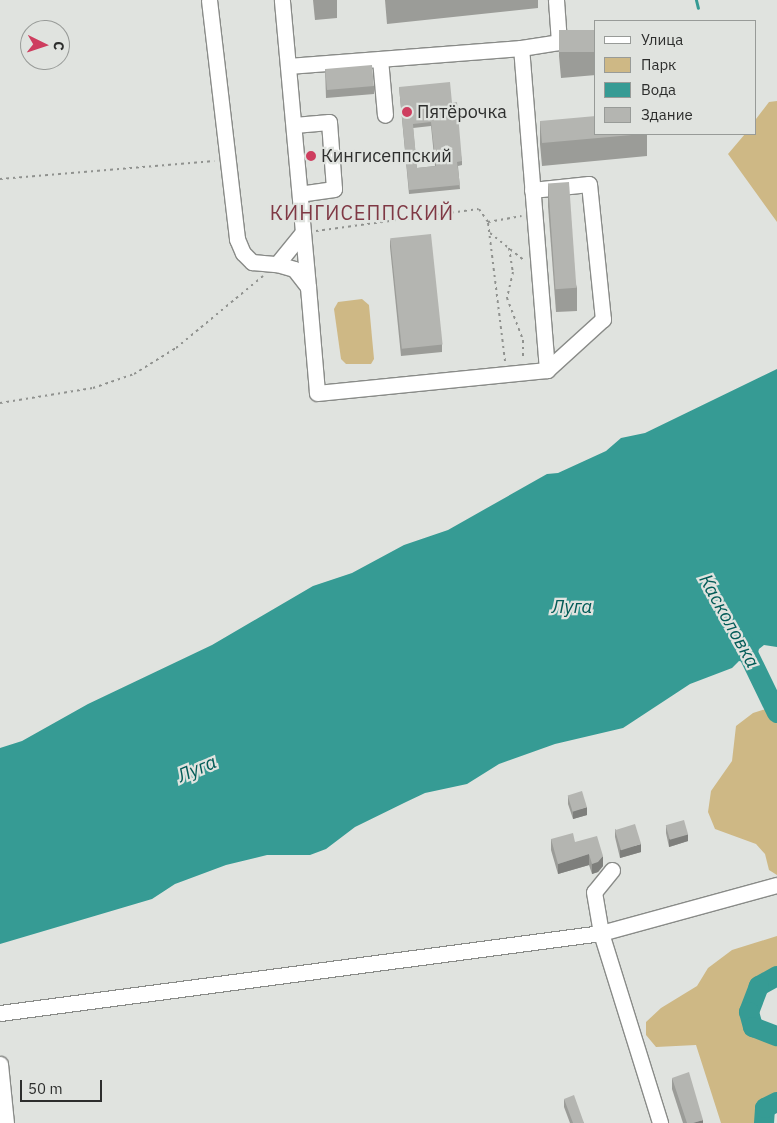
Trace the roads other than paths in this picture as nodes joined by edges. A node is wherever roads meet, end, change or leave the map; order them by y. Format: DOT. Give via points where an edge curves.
graph roads {
  1 [pos="209,0"];
  2 [pos="282,0"];
  3 [pos="556,0"];
  4 [pos="577,40"];
  5 [pos="558,42"];
  6 [pos="521,48"];
  7 [pos="380,59"];
  8 [pos="288,66"];
  9 [pos="385,115"];
  10 [pos="294,125"];
  11 [pos="546,127"];
  12 [pos="526,129"];
  13 [pos="532,190"];
  14 [pos="300,194"];
  15 [pos="303,232"];
  16 [pos="278,264"];
  17 [pos="308,288"];
  18 [pos="547,370"];
  19 [pos="612,870"];
  20 [pos="777,885"];
  21 [pos="601,933"];
  22 [pos="0,1013"];
  23 [pos="0,1064"];
  24 [pos="6,1123"];
  25 [pos="660,1123"];
  1 -- 16 [label="street" via="237,239 243,253 252,262"];
  2 -- 8 [label="street"];
  3 -- 5 [label="street"];
  4 -- 5 [label="street"];
  5 -- 6 [label="street"];
  6 -- 7 [label="street"];
  6 -- 12 [label="street"];
  7 -- 8 [label="street"];
  7 -- 9 [label="street"];
  8 -- 10 [label="street"];
  10 -- 14 [label="street"];
  10 -- 14 [label="street" via="329,122 334,190"];
  11 -- 12 [label="street"];
  12 -- 13 [label="street"];
  13 -- 18 [label="street"];
  13 -- 18 [label="street" via="589,184 603,320"];
  14 -- 15 [label="street"];
  15 -- 16 [label="street"];
  15 -- 17 [label="street"];
  16 -- 17 [label="street" via="294,269"];
  17 -- 18 [label="street" via="317,393"];
  19 -- 21 [label="street" via="594,892"];
  20 -- 21 [label="street"];
  21 -- 22 [label="street"];
  21 -- 25 [label="street"];
  23 -- 24 [label="street"];
}
